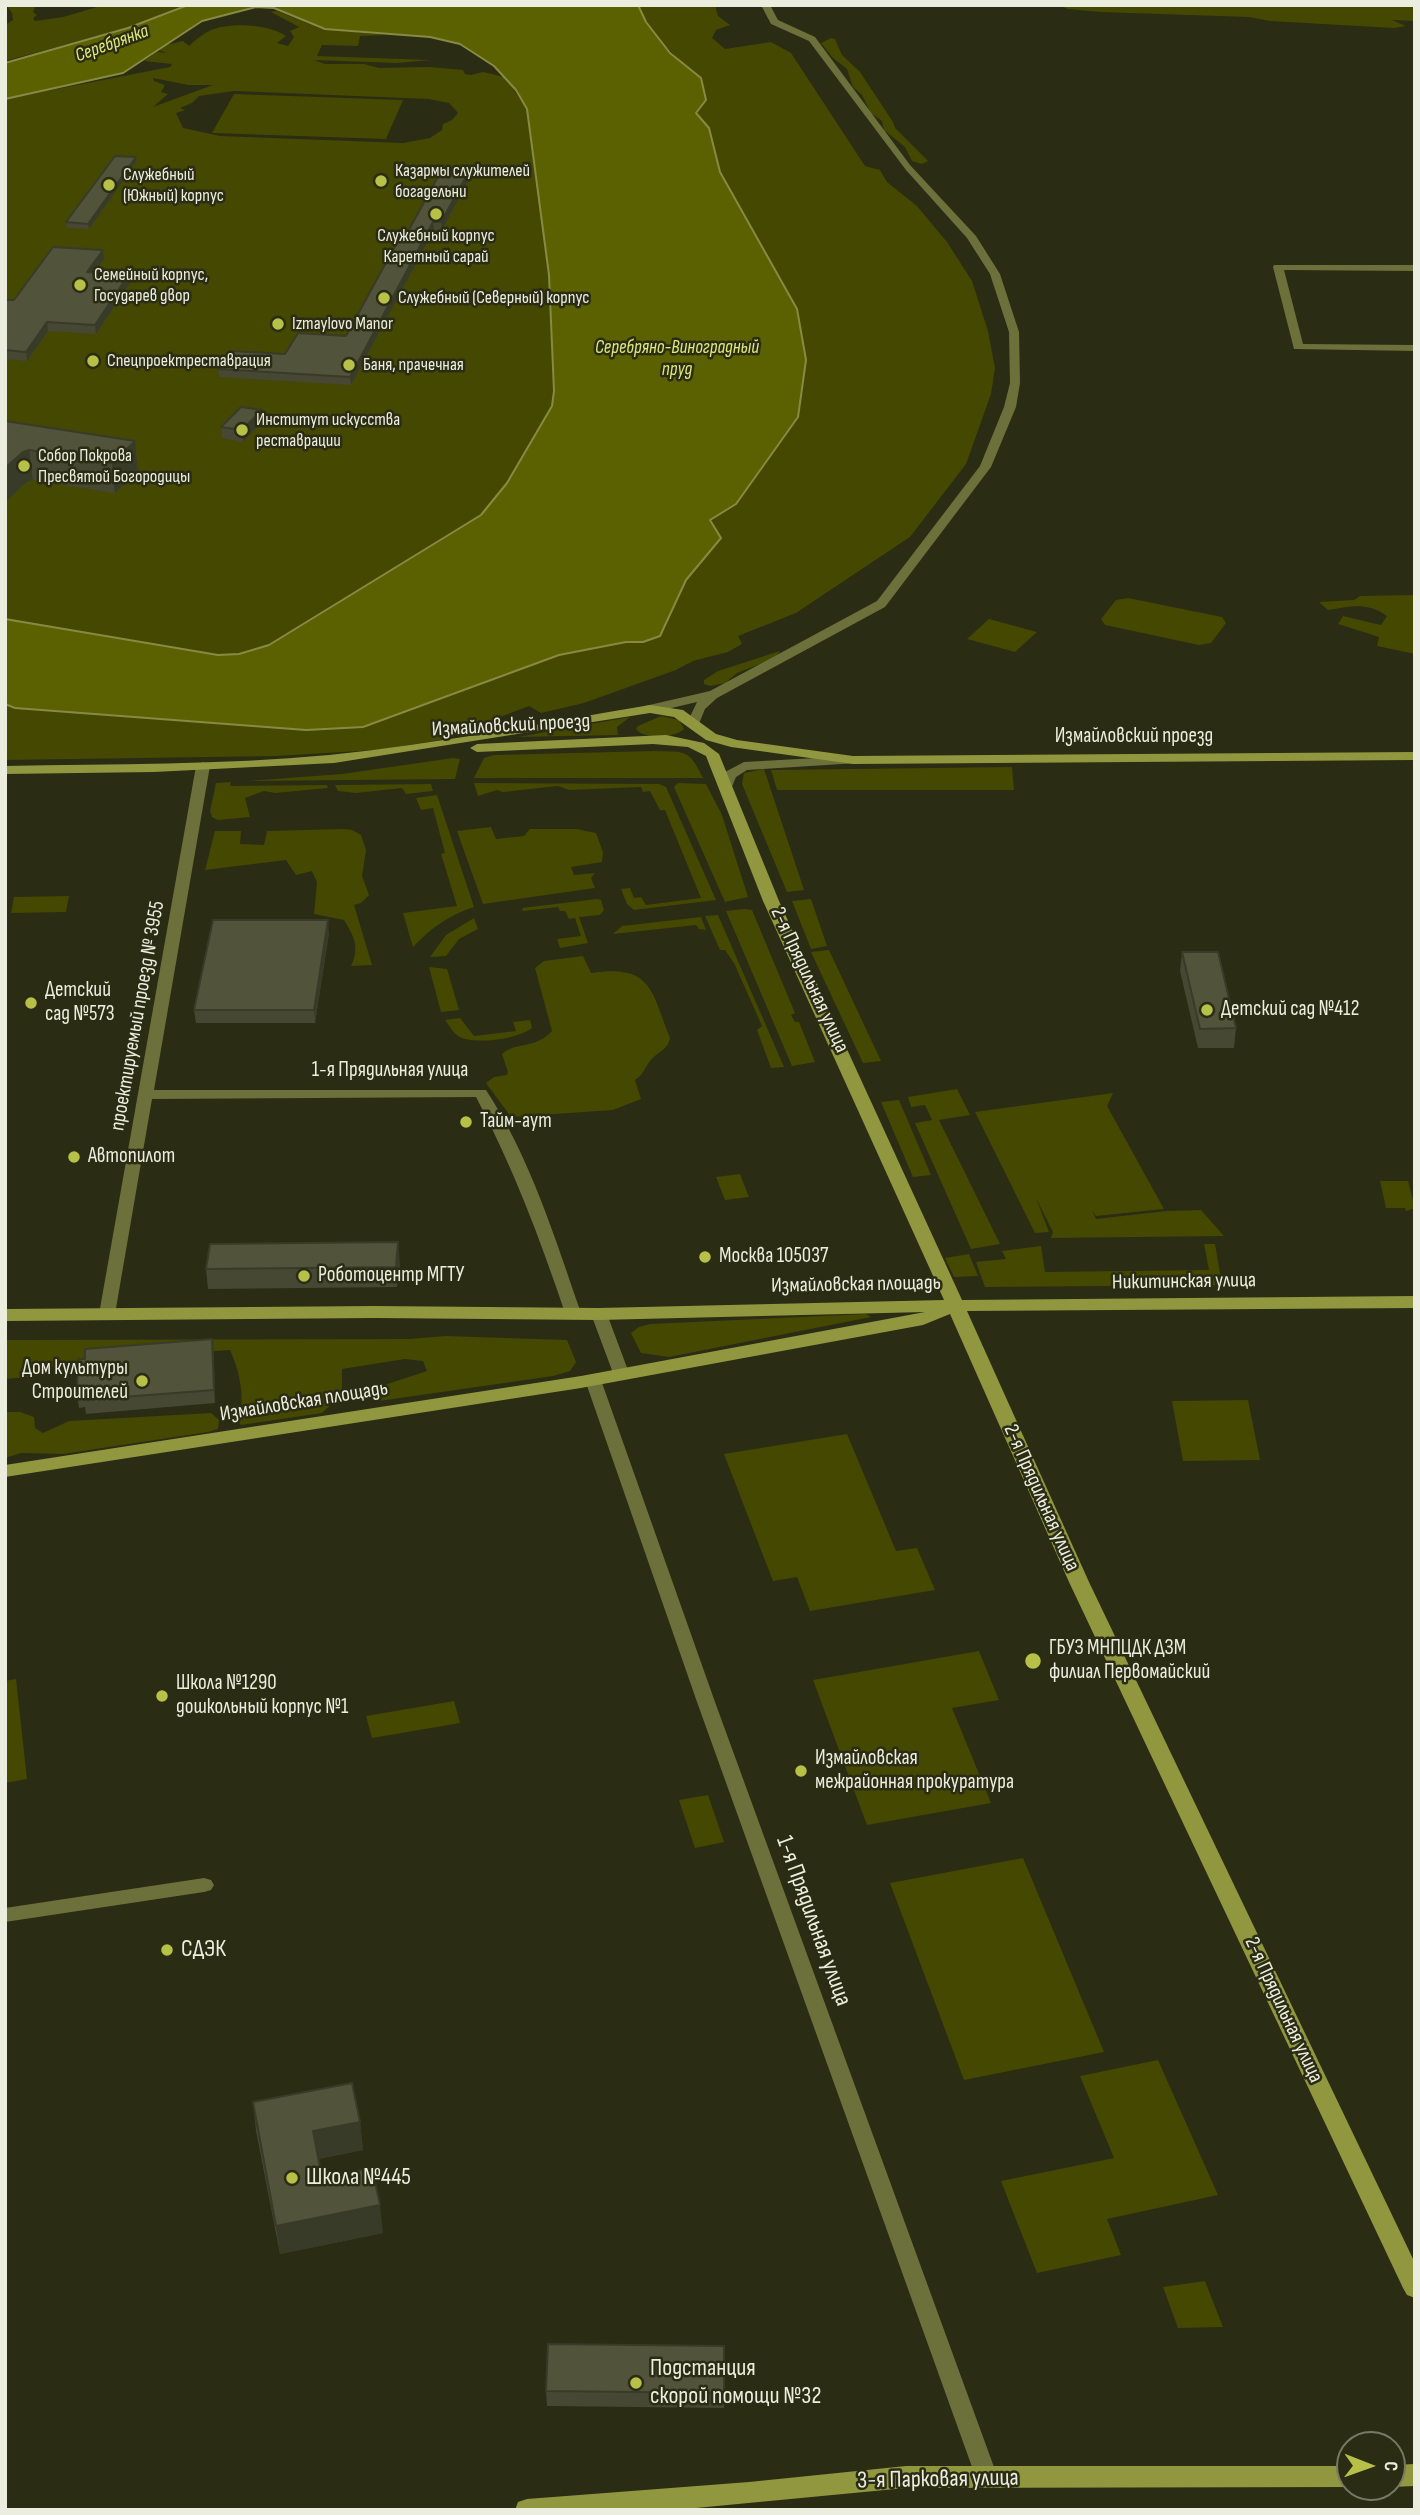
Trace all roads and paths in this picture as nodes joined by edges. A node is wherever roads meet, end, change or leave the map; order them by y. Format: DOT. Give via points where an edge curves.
graph roads {
  1 [pos="765,5"];
  2 [pos="1415,268"];
  3 [pos="1415,348"];
  4 [pos="713,695"];
  5 [pos="650,709"];
  6 [pos="693,723"];
  7 [pos="655,740"];
  8 [pos="1415,755"];
  9 [pos="323,760"];
  10 [pos="853,760"];
  11 [pos="203,766"];
  12 [pos="5,770"];
  13 [pos="726,786"];
  14 [pos="145,1095"];
  15 [pos="1415,1302"];
  16 [pos="954,1306"];
  17 [pos="573,1313"];
  18 [pos="107,1314"];
  19 [pos="599,1314"];
  20 [pos="5,1315"];
  21 [pos="621,1373"];
  22 [pos="593,1380"];
  23 [pos="5,1471"];
  24 [pos="204,1885"];
  25 [pos="5,1916"];
  26 [pos="1415,2288"];
  27 [pos="1336,2477"];
  28 [pos="987,2478"];
  29 [pos="527,2510"];
  1 -- 4 [label="street" via="774,22 812,39 907,166 971,236 995,274 1016,344 1015,383 985,467 881,604"];
  2 -- 3 [label="street" via="1278,267 1298,347"];
  4 -- 5 [label="street, Измайловский проезд"];
  4 -- 6 [label="street" via="699,707"];
  5 -- 6 [label="street, Измайловский проезд" via="678,713"];
  5 -- 9 [label="street, Измайловский проезд"];
  6 -- 7 [label="street, Измайловский проезд" via="684,736"];
  6 -- 10 [label="street, Измайловский проезд" via="711,737 736,744"];
  7 -- 9 [label="street, Измайловский проезд"];
  7 -- 13 [label="street, 2-я Прядильная улица" via="701,745 712,754"];
  8 -- 10 [label="street, Измайловский проезд"];
  9 -- 11 [label="street, Измайловский проезд"];
  10 -- 13 [label="street, Измайловский проезд" via="744,766 730,775"];
  11 -- 12 [label="street, Измайловский проезд"];
  11 -- 14 [label="street, проектируемый проезд № 3955"];
  13 -- 16 [label="street, 2-я Прядильная улица" via="771,901"];
  14 -- 17 [label="street, 1-я Прядильная улица" via="481,1093 508,1143"];
  14 -- 18 [label="street, проектируемый проезд № 3955"];
  15 -- 16 [label="street, Никитинская улица"];
  16 -- 19 [label="street, Измайловская площадь"];
  16 -- 21 [label="street, Измайловская площадь" via="923,1319"];
  16 -- 26 [label="street, 2-я Прядильная улица" via="1079,1583"];
  17 -- 18 [label="street, Измайловская площадь"];
  17 -- 19 [label="street, Измайловская площадь"];
  18 -- 20 [label="street, Измайловская площадь"];
  19 -- 21 [label="street"];
  21 -- 22 [label="street, Измайловская площадь"];
  22 -- 23 [label="street, Измайловская площадь"];
  22 -- 28 [label="street, 1-я Прядильная улица"];
  24 -- 25 [label="street"];
  27 -- 28 [label="street, 3-я Парковая улица"];
  28 -- 29 [label="street, 3-я Парковая улица" via="906,2477"];
}
